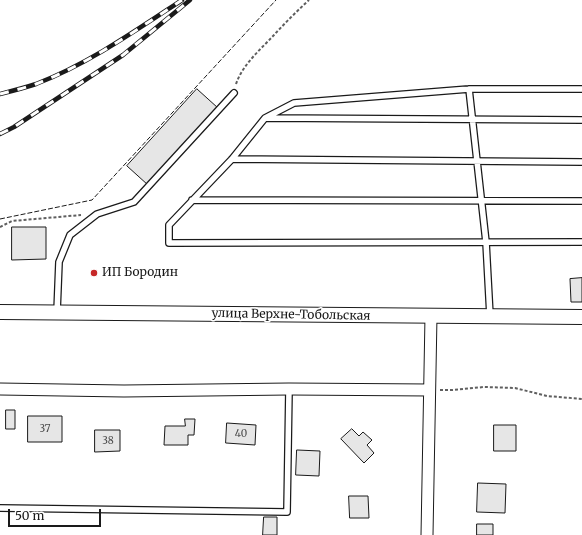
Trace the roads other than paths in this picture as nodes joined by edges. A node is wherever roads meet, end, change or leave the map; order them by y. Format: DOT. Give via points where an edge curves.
graph roads {
  1 [pos="469,89"];
  2 [pos="582,89"];
  3 [pos="234,93"];
  4 [pos="265,118"];
  5 [pos="473,120"];
  6 [pos="582,120"];
  7 [pos="232,159"];
  8 [pos="477,161"];
  9 [pos="582,162"];
  10 [pos="192,200"];
  11 [pos="482,201"];
  12 [pos="582,202"];
  13 [pos="486,242"];
  14 [pos="582,242"];
  15 [pos="0,312"];
  16 [pos="57,313"];
  17 [pos="431,316"];
  18 [pos="490,316"];
  19 [pos="582,317"];
  20 [pos="0,389"];
  21 [pos="289,389"];
  22 [pos="430,390"];
  23 [pos="0,508"];
  24 [pos="427,535"];
  1 -- 2 [label="lane"];
  1 -- 4 [label="lane" via="294,103"];
  1 -- 5 [label="lane"];
  3 -- 16 [label="lane" via="134,202 97,214 70,235 58,262"];
  4 -- 5 [label="lane"];
  4 -- 7 [label="lane"];
  5 -- 6 [label="lane"];
  5 -- 8 [label="lane"];
  7 -- 8 [label="lane"];
  7 -- 10 [label="lane"];
  8 -- 9 [label="lane"];
  8 -- 11 [label="lane"];
  10 -- 11 [label="lane"];
  10 -- 13 [label="lane" via="169,225 169,242"];
  11 -- 12 [label="lane"];
  11 -- 13 [label="lane"];
  13 -- 14 [label="lane"];
  13 -- 18 [label="lane"];
  15 -- 16 [label="street, улица Верхне-Тобольская"];
  16 -- 17 [label="street, улица Верхне-Тобольская"];
  17 -- 18 [label="street, улица Верхне-Тобольская"];
  17 -- 22 [label="street"];
  18 -- 19 [label="street, улица Верхне-Тобольская"];
  20 -- 21 [label="street"];
  21 -- 22 [label="street"];
  21 -- 23 [label="lane" via="287,512"];
  22 -- 24 [label="street"];
}
